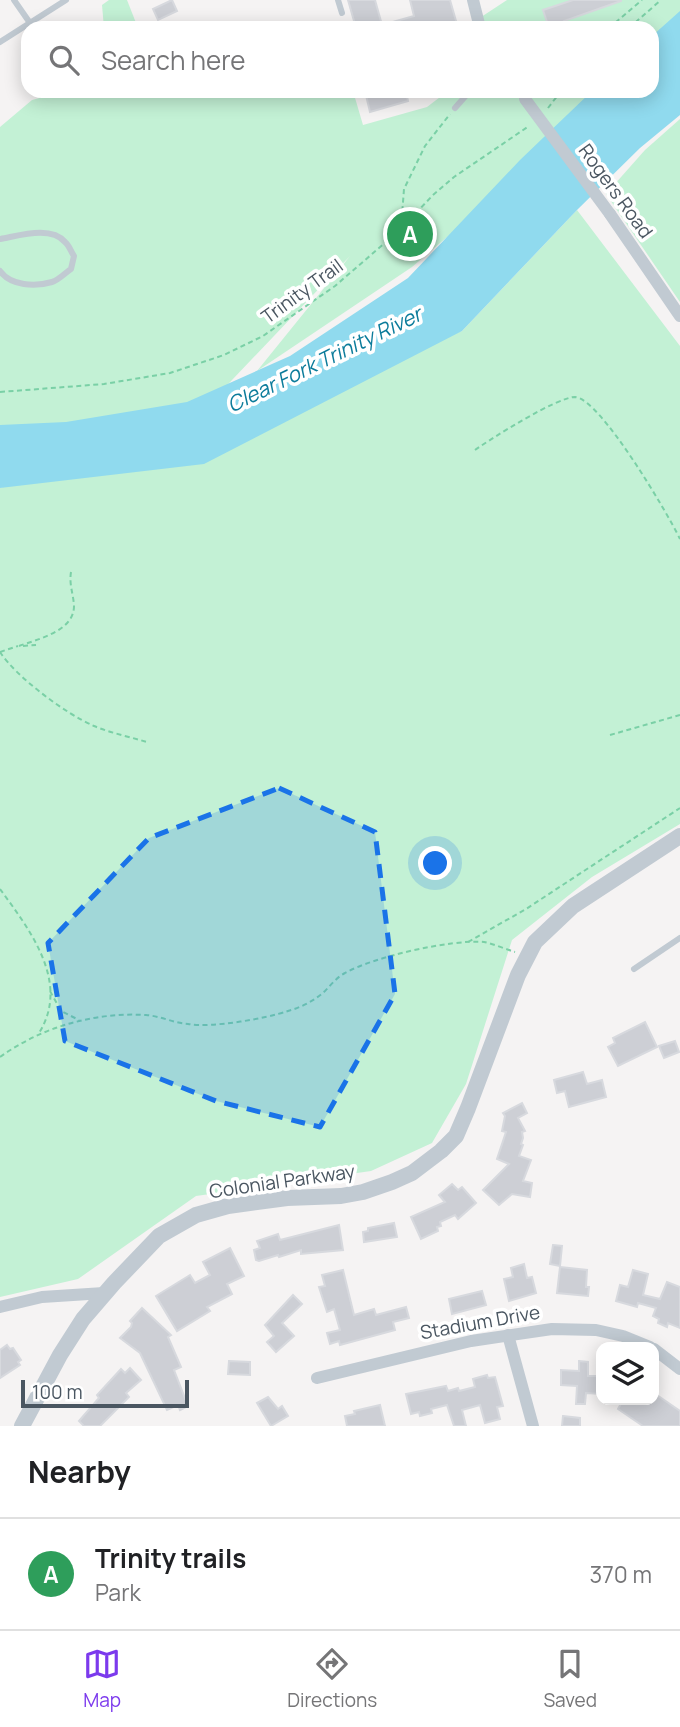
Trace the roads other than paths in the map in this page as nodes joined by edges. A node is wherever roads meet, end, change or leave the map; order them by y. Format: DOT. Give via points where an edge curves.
graph roads {
  1 [pos="14,0"];
  2 [pos="66,0"];
  3 [pos="338,0"];
  4 [pos="473,0"];
  5 [pos="341,13"];
  6 [pos="29,21"];
  7 [pos="33,21"];
  8 [pos="478,21"];
  9 [pos="21,29"];
  10 [pos="0,42"];
  11 [pos="464,98"];
  12 [pos="523,98"];
  13 [pos="455,108"];
  14 [pos="0,239"];
  15 [pos="0,271"];
  16 [pos="680,316"];
  17 [pos="680,836"];
  18 [pos="680,938"];
  19 [pos="634,969"];
  20 [pos="104,1293"];
  21 [pos="0,1307"];
  22 [pos="508,1335"];
  23 [pos="638,1342"];
  24 [pos="659,1353"];
  25 [pos="680,1369"];
  26 [pos="317,1378"];
  27 [pos="22,1426"];
  28 [pos="533,1426"];
  1 -- 6 [label="lane"];
  2 -- 7 [label="lane"];
  3 -- 5 [label="lane"];
  4 -- 8 [label="street"];
  9 -- 10 [label="lane"];
  11 -- 13 [label="lane"];
  12 -- 16 [label="street, Rogers Road, bridge"];
  14 -- 15 [label="lane" via="54,235 65,240 74,256 71,269 54,282 24,285 6,279"];
  17 -- 20 [label="street, Colonial Parkway" via="573,906 535,942 456,1136 430,1161 363,1192 228,1206 196,1215 159,1236"];
  18 -- 19 [label="lane"];
  20 -- 21 [label="street" via="42,1297"];
  20 -- 27 [label="street, Colonial Parkway" via="60,1355"];
  22 -- 23 [label="street, Stadium Drive" via="576,1327"];
  22 -- 26 [label="street, Stadium Drive"];
  22 -- 28 [label="street"];
  24 -- 25 [label="street, Stadium Drive"];
}
